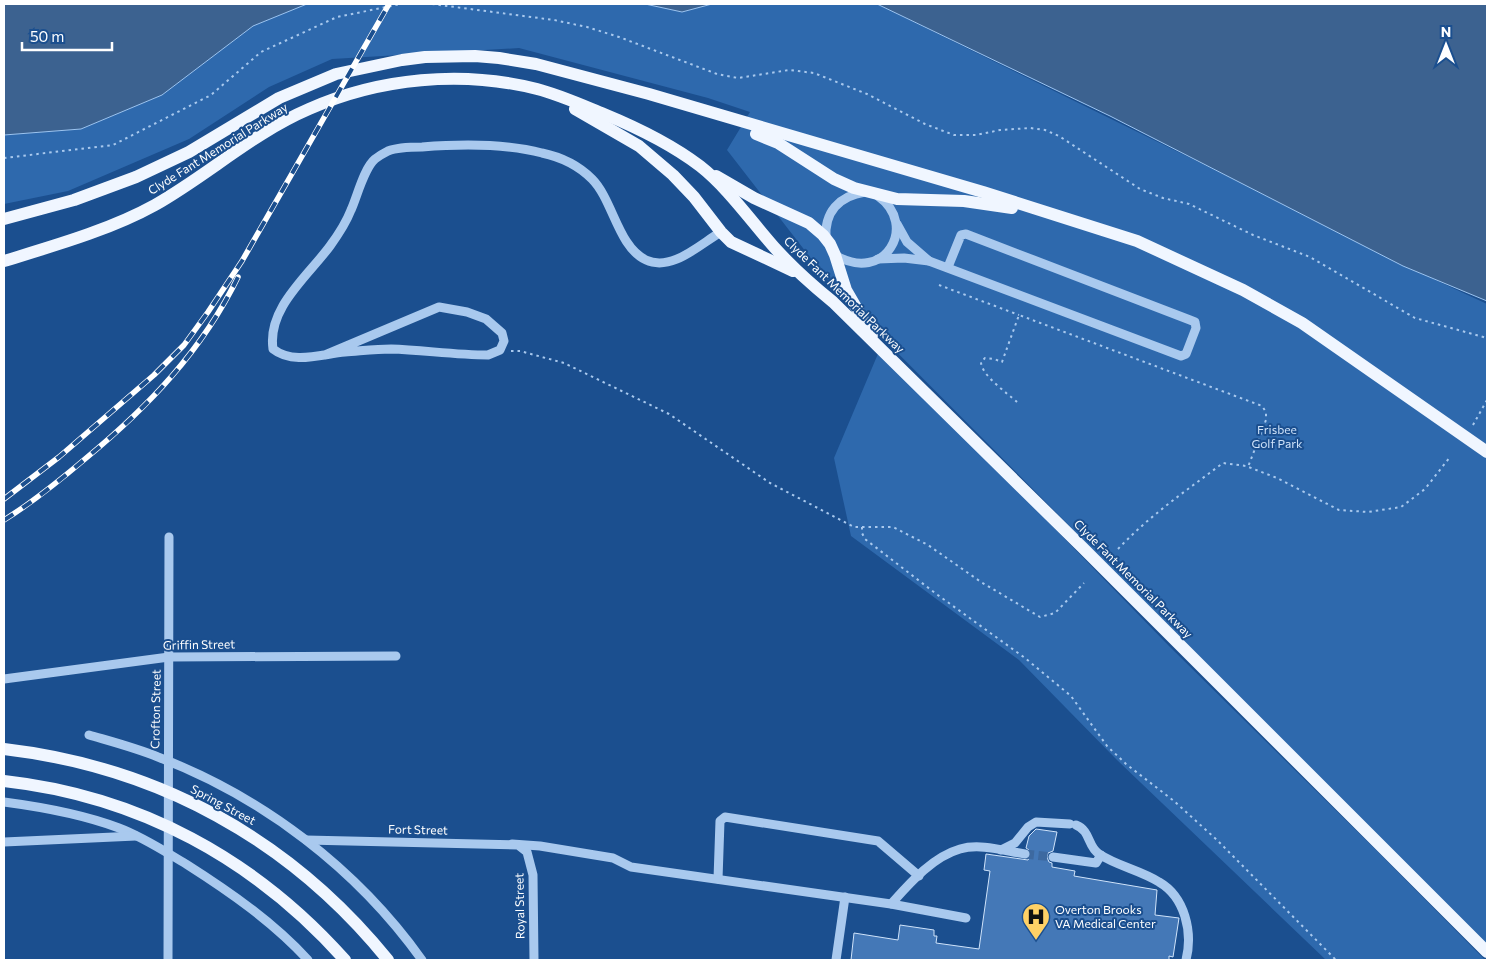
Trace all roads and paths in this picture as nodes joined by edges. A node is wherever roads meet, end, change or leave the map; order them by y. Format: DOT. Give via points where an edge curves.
graph roads {
  1 [pos="401,4"];
  2 [pos="432,4"];
  3 [pos="523,86"];
  4 [pos="668,100"];
  5 [pos="4,158"];
  6 [pos="701,167"];
  7 [pos="871,193"];
  8 [pos="4,219"];
  9 [pos="895,222"];
  10 [pos="1078,222"];
  11 [pos="720,232"];
  12 [pos="826,239"];
  13 [pos="835,255"];
  14 [pos="878,259"];
  15 [pos="4,261"];
  16 [pos="929,261"];
  17 [pos="948,267"];
  18 [pos="806,279"];
  19 [pos="940,285"];
  20 [pos="1019,315"];
  21 [pos="1487,338"];
  22 [pos="880,349"];
  23 [pos="500,350"];
  24 [pos="325,355"];
  25 [pos="1487,400"];
  26 [pos="1017,402"];
  27 [pos="1473,425"];
  28 [pos="1487,452"];
  29 [pos="1450,457"];
  30 [pos="1248,467"];
  31 [pos="862,527"];
  32 [pos="169,537"];
  33 [pos="1118,549"];
  34 [pos="1084,583"];
  35 [pos="396,656"];
  36 [pos="169,657"];
  37 [pos="4,679"];
  38 [pos="90,735"];
  39 [pos="4,749"];
  40 [pos="168,760"];
  41 [pos="4,781"];
  42 [pos="168,791"];
  43 [pos="4,802"];
  44 [pos="168,826"];
  45 [pos="138,836"];
  46 [pos="306,840"];
  47 [pos="4,842"];
  48 [pos="512,844"];
  49 [pos="1001,850"];
  50 [pos="527,852"];
  51 [pos="167,853"];
  52 [pos="1025,854"];
  53 [pos="1101,855"];
  54 [pos="1053,857"];
  55 [pos="919,876"];
  56 [pos="718,879"];
  57 [pos="845,897"];
  58 [pos="891,904"];
  59 [pos="966,918"];
  60 [pos="1487,952"];
  61 [pos="168,960"];
  62 [pos="308,960"];
  63 [pos="345,960"];
  64 [pos="388,960"];
  65 [pos="422,960"];
  66 [pos="534,960"];
  67 [pos="836,960"];
  68 [pos="1186,960"];
  69 [pos="1336,960"];
  1 -- 5 [label="path" via="337,17 261,52 211,95 114,146"];
  2 -- 21 [label="path" via="587,26 717,74 738,78 789,70 814,72 954,135 1030,128 1044,130 1140,189 1189,204 1254,235 1310,256 1415,318"];
  3 -- 6 [label="main road, Clyde Fant Memorial Parkway" via="555,94 626,123"];
  3 -- 11 [label="main road" via="573,108 639,146 673,175"];
  3 -- 15 [label="main road, Clyde Fant Memorial Parkway" via="497,81 438,80 391,85 310,108 276,125 154,205 104,228"];
  4 -- 7 [label="main road" via="778,143 834,179"];
  4 -- 8 [label="main road, Clyde Fant Memorial Parkway" via="545,66 499,58 448,56 357,68 279,98 188,152 136,177 74,200"];
  4 -- 10 [label="main road, Clyde Fant Memorial Parkway"];
  6 -- 12 [label="main road" via="754,198 809,223"];
  6 -- 18 [label="main road, Clyde Fant Memorial Parkway"];
  7 -- 9 [label="street" via="891,208"];
  7 -- 10 [label="main road" via="897,200 964,201"];
  7 -- 12 [label="street" via="848,196 834,206 828,220"];
  9 -- 14 [label="street" via="895,238"];
  9 -- 16 [label="street" via="908,242"];
  10 -- 28 [label="main road, Clyde Fant Memorial Parkway" via="1158,249 1285,314 1337,346"];
  11 -- 18 [label="main road" via="731,242"];
  11 -- 24 [label="street" via="688,254 656,263 632,250 594,180 574,164 543,153 507,147 443,145 389,151 374,160 336,238 295,287 274,325 274,349 281,355 309,358"];
  12 -- 13 [label="main road"];
  13 -- 14 [label="street" via="860,264"];
  13 -- 22 [label="main road" via="846,290"];
  14 -- 16 [label="street"];
  16 -- 17 [label="street"];
  17 -- 17 [label="street" via="1181,356 1186,354 1196,328 1195,322 966,234 961,235"];
  18 -- 22 [label="main road, Clyde Fant Memorial Parkway"];
  19 -- 20 [label="path"];
  20 -- 26 [label="path" via="1002,362 985,358 981,362 989,378"];
  20 -- 30 [label="path" via="1262,406 1266,420"];
  22 -- 60 [label="main road, Clyde Fant Memorial Parkway"];
  23 -- 24 [label="street" via="488,355 389,349"];
  23 -- 24 [label="street" via="504,341 502,333 486,319 439,307"];
  23 -- 31 [label="path" via="520,351 564,363 669,414 770,483 854,527"];
  25 -- 27 [label="path"];
  29 -- 30 [label="path" via="1424,489 1400,507 1368,512 1339,510"];
  30 -- 33 [label="path" via="1224,463 1178,496"];
  31 -- 34 [label="path" via="893,527 1040,617 1055,613"];
  31 -- 69 [label="path" via="866,539 1026,658 1071,696 1107,746 1217,840"];
  32 -- 36 [label="street, Crofton Street"];
  35 -- 36 [label="street, Griffin Street"];
  36 -- 37 [label="street, Griffin Street"];
  36 -- 40 [label="street, Crofton Street"];
  38 -- 40 [label="street"];
  39 -- 42 [label="main road, Spring Street" via="108,769"];
  40 -- 42 [label="street, Crofton Street"];
  40 -- 46 [label="street" via="230,790"];
  41 -- 44 [label="main road" via="94,798"];
  42 -- 44 [label="street, Crofton Street"];
  42 -- 64 [label="main road, Spring Street" via="224,818 295,867 342,908"];
  43 -- 45 [label="street" via="57,811"];
  44 -- 51 [label="street"];
  44 -- 63 [label="main road" via="232,861 267,885"];
  45 -- 47 [label="street"];
  45 -- 51 [label="street"];
  46 -- 48 [label="street, Fort Street"];
  46 -- 65 [label="street" via="374,902"];
  48 -- 50 [label="street, Fort Street"];
  48 -- 56 [label="street" via="614,858 631,867"];
  49 -- 52 [label="street"];
  49 -- 53 [label="street" via="1015,843 1036,822 1073,825 1086,832 1096,852"];
  49 -- 55 [label="street" via="983,847 960,849 937,860"];
  50 -- 66 [label="street, Royal Street" via="533,874"];
  51 -- 61 [label="street"];
  51 -- 62 [label="street" via="253,910"];
  53 -- 54 [label="street" via="1096,863"];
  53 -- 68 [label="street" via="1159,882 1173,893 1185,914 1188,932"];
  55 -- 56 [label="street" via="878,841 725,818 720,821"];
  55 -- 58 [label="street"];
  56 -- 57 [label="street"];
  57 -- 58 [label="street"];
  57 -- 67 [label="street"];
  58 -- 59 [label="street"];
}
